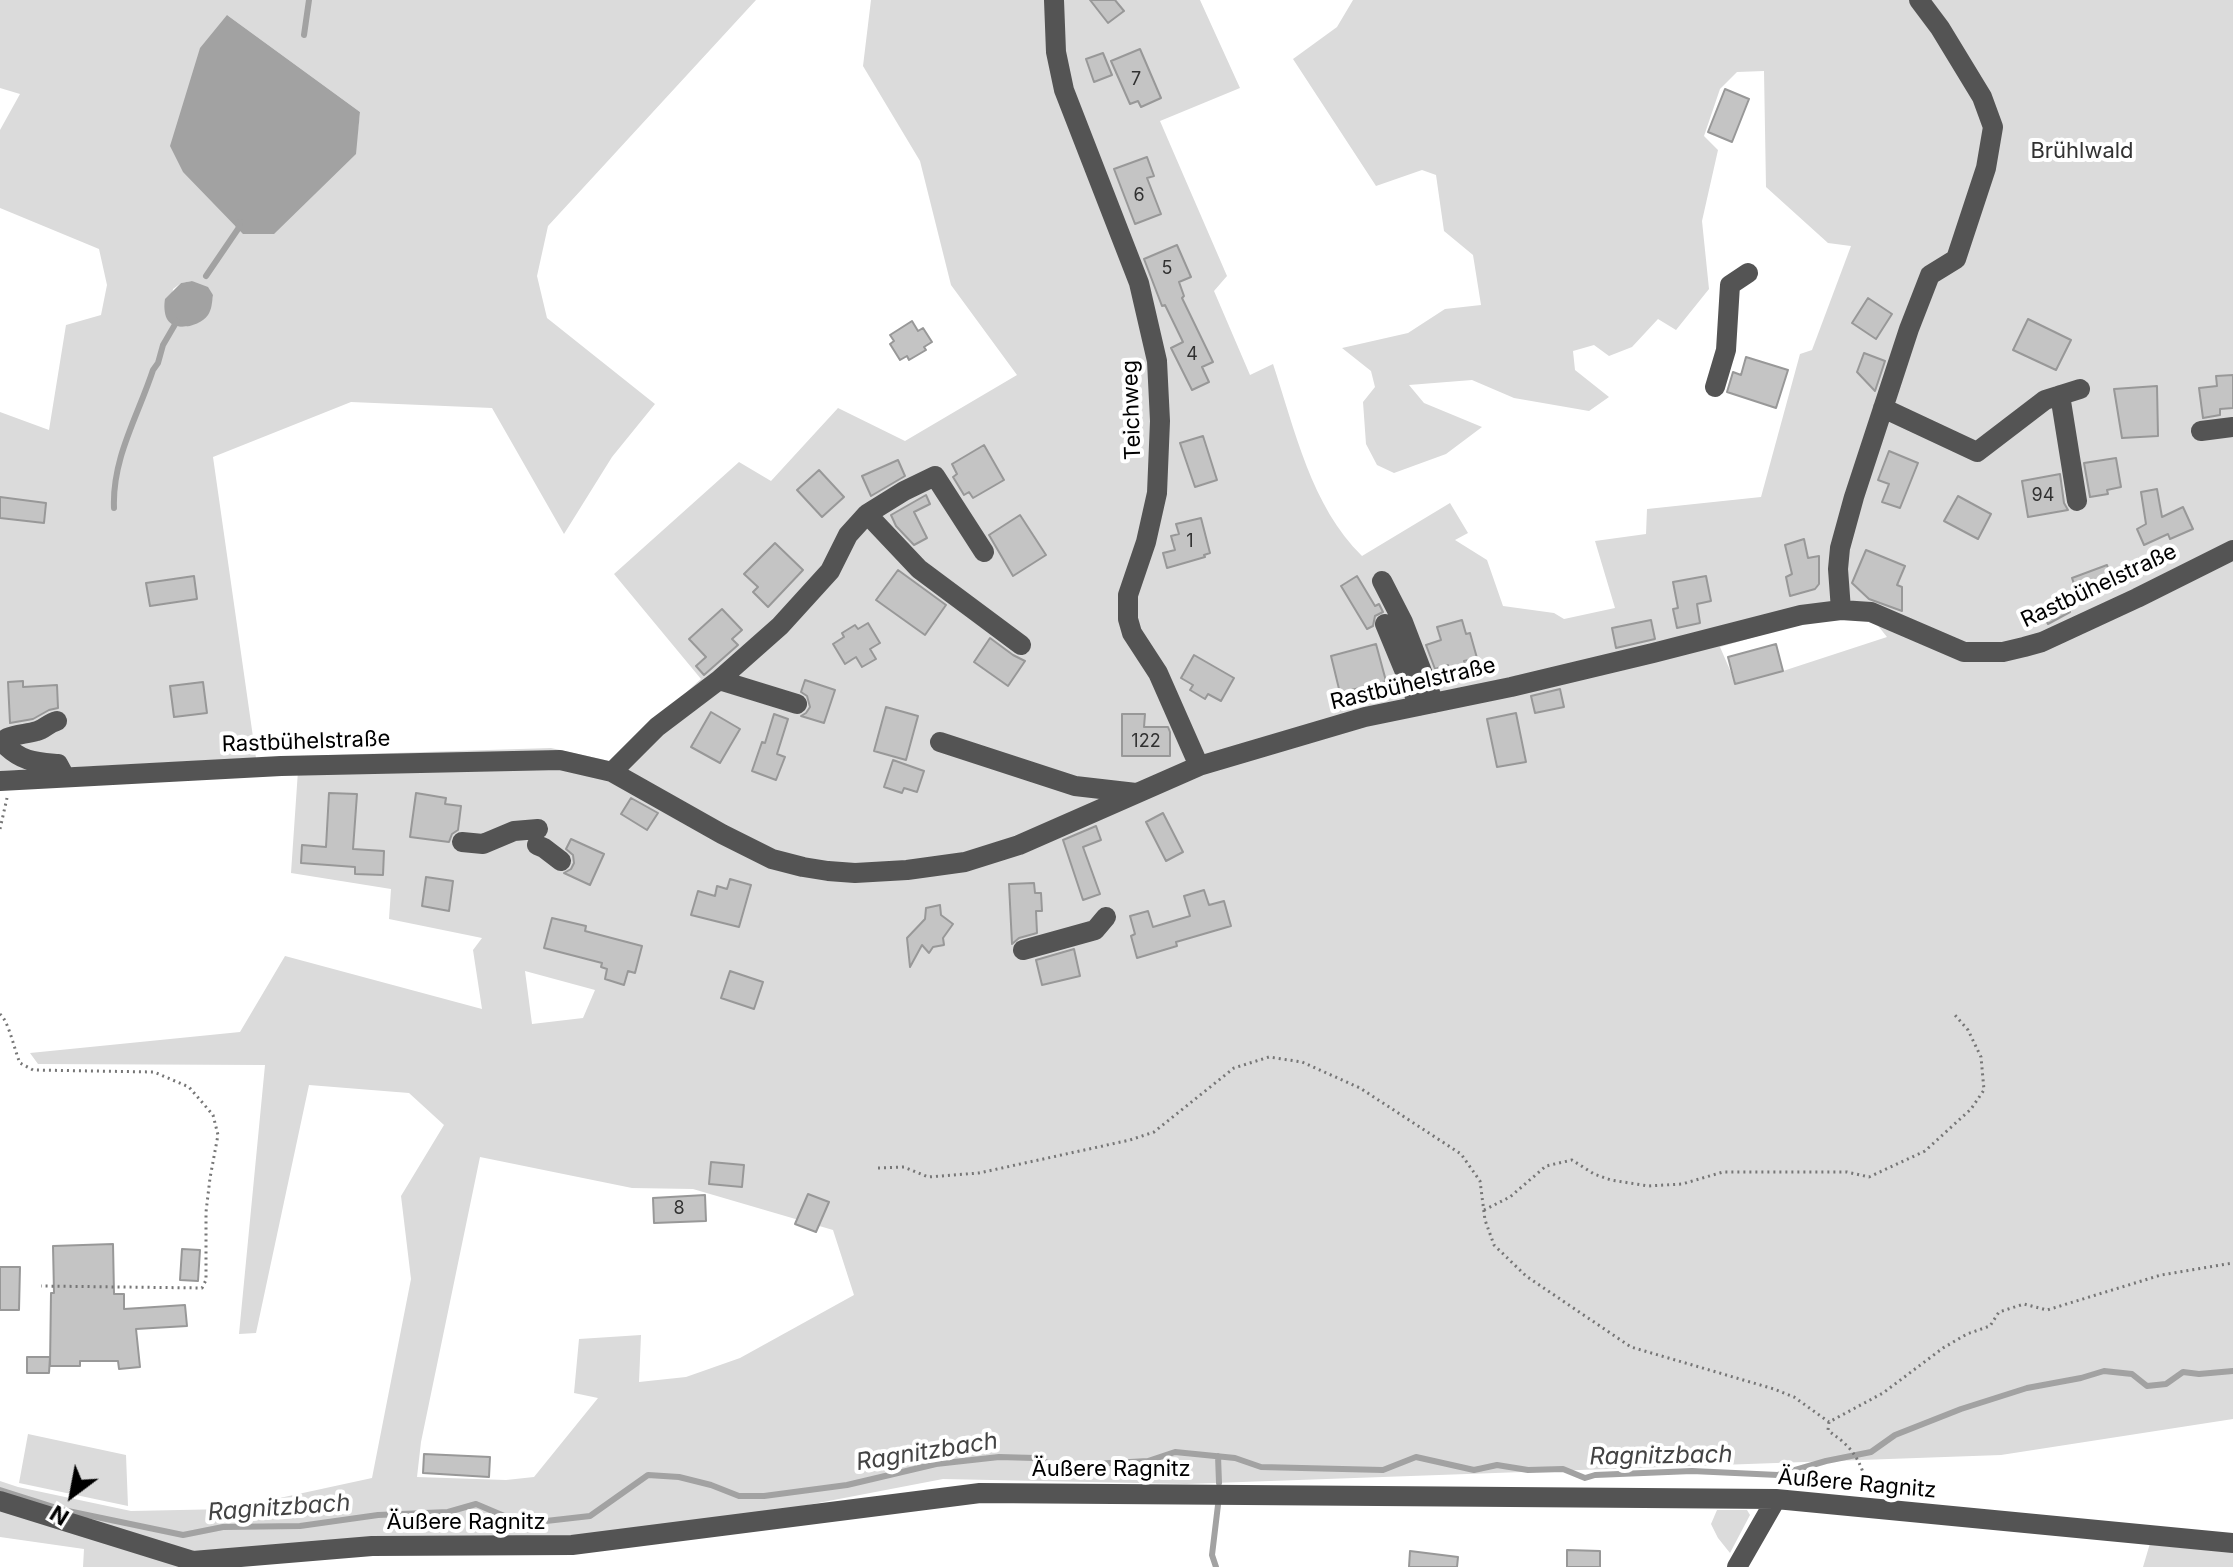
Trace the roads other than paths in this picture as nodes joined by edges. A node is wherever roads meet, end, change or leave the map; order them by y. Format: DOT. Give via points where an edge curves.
graph roads {
  1 [pos="1054,0"];
  2 [pos="1919,0"];
  3 [pos="1748,273"];
  4 [pos="1715,387"];
  5 [pos="2080,389"];
  6 [pos="2060,395"];
  7 [pos="1883,408"];
  8 [pos="2233,427"];
  9 [pos="2201,431"];
  10 [pos="2077,501"];
  11 [pos="867,514"];
  12 [pos="2233,550"];
  13 [pos="984,552"];
  14 [pos="1382,581"];
  15 [pos="1841,610"];
  16 [pos="1385,624"];
  17 [pos="1021,645"];
  18 [pos="719,680"];
  19 [pos="797,704"];
  20 [pos="1426,704"];
  21 [pos="57,721"];
  22 [pos="940,742"];
  23 [pos="1199,766"];
  24 [pos="612,772"];
  25 [pos="65,777"];
  26 [pos="4,781"];
  27 [pos="1136,793"];
  28 [pos="462,842"];
  29 [pos="561,861"];
  30 [pos="1106,917"];
  31 [pos="1023,950"];
  32 [pos="1776,1499"];
  33 [pos="0,1501"];
  34 [pos="2233,1543"];
  35 [pos="1737,1567"];
  1 -- 23 [label="street, Teichweg" via="1064,90 1139,283 1157,361 1157,493 1128,595 1128,619"];
  2 -- 7 [label="street" via="1982,97 1993,127 1986,168 1956,259 1930,275"];
  3 -- 4 [label="street" via="1730,285 1726,350"];
  5 -- 6 [label="street"];
  6 -- 7 [label="street" via="2045,400 1977,452"];
  6 -- 10 [label="street"];
  7 -- 15 [label="street" via="1840,548"];
  8 -- 9 [label="street"];
  11 -- 13 [label="street" via="935,476"];
  11 -- 17 [label="street" via="919,569"];
  11 -- 18 [label="street" via="848,535 830,571 780,626"];
  12 -- 15 [label="street, Rastbühelstraße" via="2042,642 2003,652 1964,652 1871,612"];
  14 -- 20 [label="street" via="1403,622"];
  15 -- 20 [label="street, Rastbühelstraße"];
  16 -- 20 [label="street"];
  18 -- 19 [label="street"];
  18 -- 24 [label="street" via="657,727"];
  20 -- 23 [label="street, Rastbühelstraße"];
  21 -- 25 [label="street" via="7,738 4,744 28,761 58,764"];
  22 -- 27 [label="street" via="1075,786"];
  23 -- 27 [label="street, Rastbühelstraße"];
  24 -- 25 [label="street, Rastbühelstraße" via="560,760"];
  24 -- 27 [label="street, Rastbühelstraße" via="772,859 855,873 965,862 1019,845"];
  25 -- 26 [label="street, Rastbühelstraße"];
  28 -- 29 [label="street" via="483,844 514,831 537,837"];
  30 -- 31 [label="street" via="1095,930"];
  32 -- 33 [label="street, Äußere Ragnitz" via="980,1493 572,1545 372,1546 193,1561"];
  32 -- 34 [label="street, Äußere Ragnitz"];
  32 -- 35 [label="street"];
}
